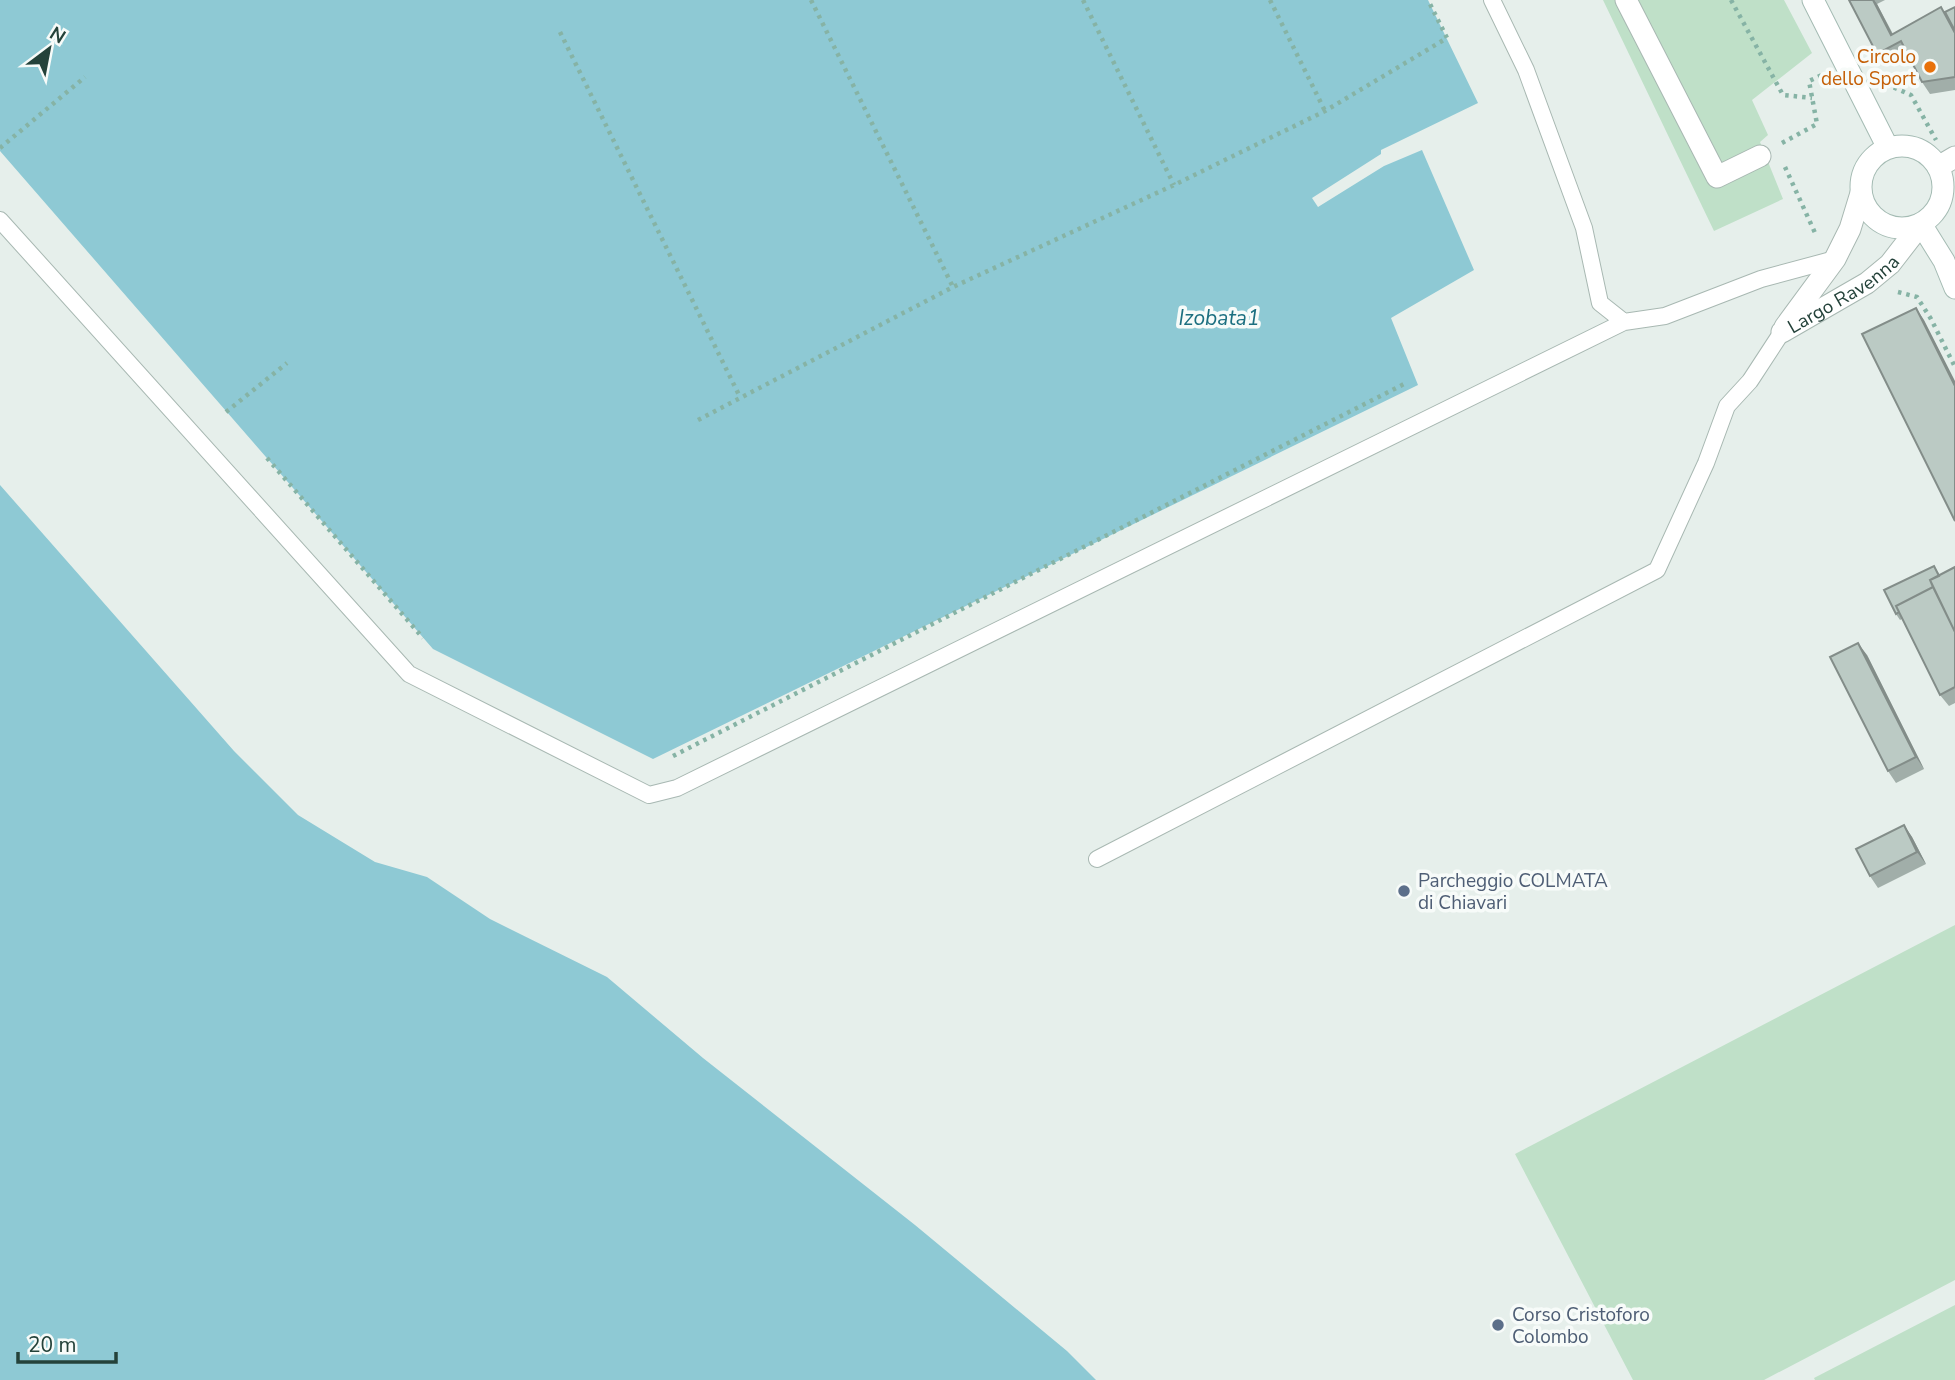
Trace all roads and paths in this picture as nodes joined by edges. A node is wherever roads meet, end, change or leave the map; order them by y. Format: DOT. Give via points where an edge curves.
graph roads {
  1 [pos="811,0"];
  2 [pos="1083,0"];
  3 [pos="1270,0"];
  4 [pos="1428,0"];
  5 [pos="1492,0"];
  6 [pos="1626,0"];
  7 [pos="1731,0"];
  8 [pos="1814,0"];
  9 [pos="559,32"];
  10 [pos="85,77"];
  11 [pos="1810,81"];
  12 [pos="1812,98"];
  13 [pos="1325,111"];
  14 [pos="0,148"];
  15 [pos="1888,148"];
  16 [pos="1768,151"];
  17 [pos="1946,162"];
  18 [pos="1174,186"];
  19 [pos="1861,193"];
  20 [pos="0,220"];
  21 [pos="1921,224"];
  22 [pos="1835,259"];
  23 [pos="953,287"];
  24 [pos="1955,288"];
  25 [pos="1624,321"];
  26 [pos="1782,332"];
  27 [pos="287,363"];
  28 [pos="1406,383"];
  29 [pos="740,397"];
  30 [pos="226,412"];
  31 [pos="698,420"];
  32 [pos="267,458"];
  33 [pos="423,638"];
  34 [pos="673,756"];
  35 [pos="1097,859"];
  1 -- 23 [label="path"];
  2 -- 18 [label="path"];
  3 -- 13 [label="path"];
  4 -- 13 [label="path" via="1447,38"];
  5 -- 25 [label="lane" via="1526,70 1584,228 1600,303"];
  6 -- 16 [label="street" via="1717,177"];
  7 -- 12 [label="path" via="1783,95"];
  8 -- 15 [label="street"];
  9 -- 29 [label="path"];
  10 -- 14 [label="path"];
  11 -- 12 [label="path"];
  12 -- 16 [label="path" via="1816,124"];
  13 -- 18 [label="path"];
  15 -- 17 [label="street" via="1911,146"];
  15 -- 19 [label="street" via="1867,166"];
  17 -- 21 [label="street" via="1939,205"];
  18 -- 23 [label="path"];
  19 -- 21 [label="street" via="1865,205 1883,224 1896,228"];
  19 -- 22 [label="street, Largo Ravenna"];
  20 -- 25 [label="lane" via="409,674 649,795 677,788"];
  21 -- 24 [label="street"];
  21 -- 26 [label="street, Largo Ravenna" via="1890,264 1867,283"];
  22 -- 25 [label="lane" via="1760,279 1665,316"];
  22 -- 26 [label="street, Largo Ravenna"];
  23 -- 29 [label="path"];
  26 -- 35 [label="lane" via="1750,381 1727,406 1657,570"];
  27 -- 30 [label="path"];
  28 -- 34 [label="path"];
  29 -- 31 [label="path"];
  32 -- 33 [label="path"];
}
